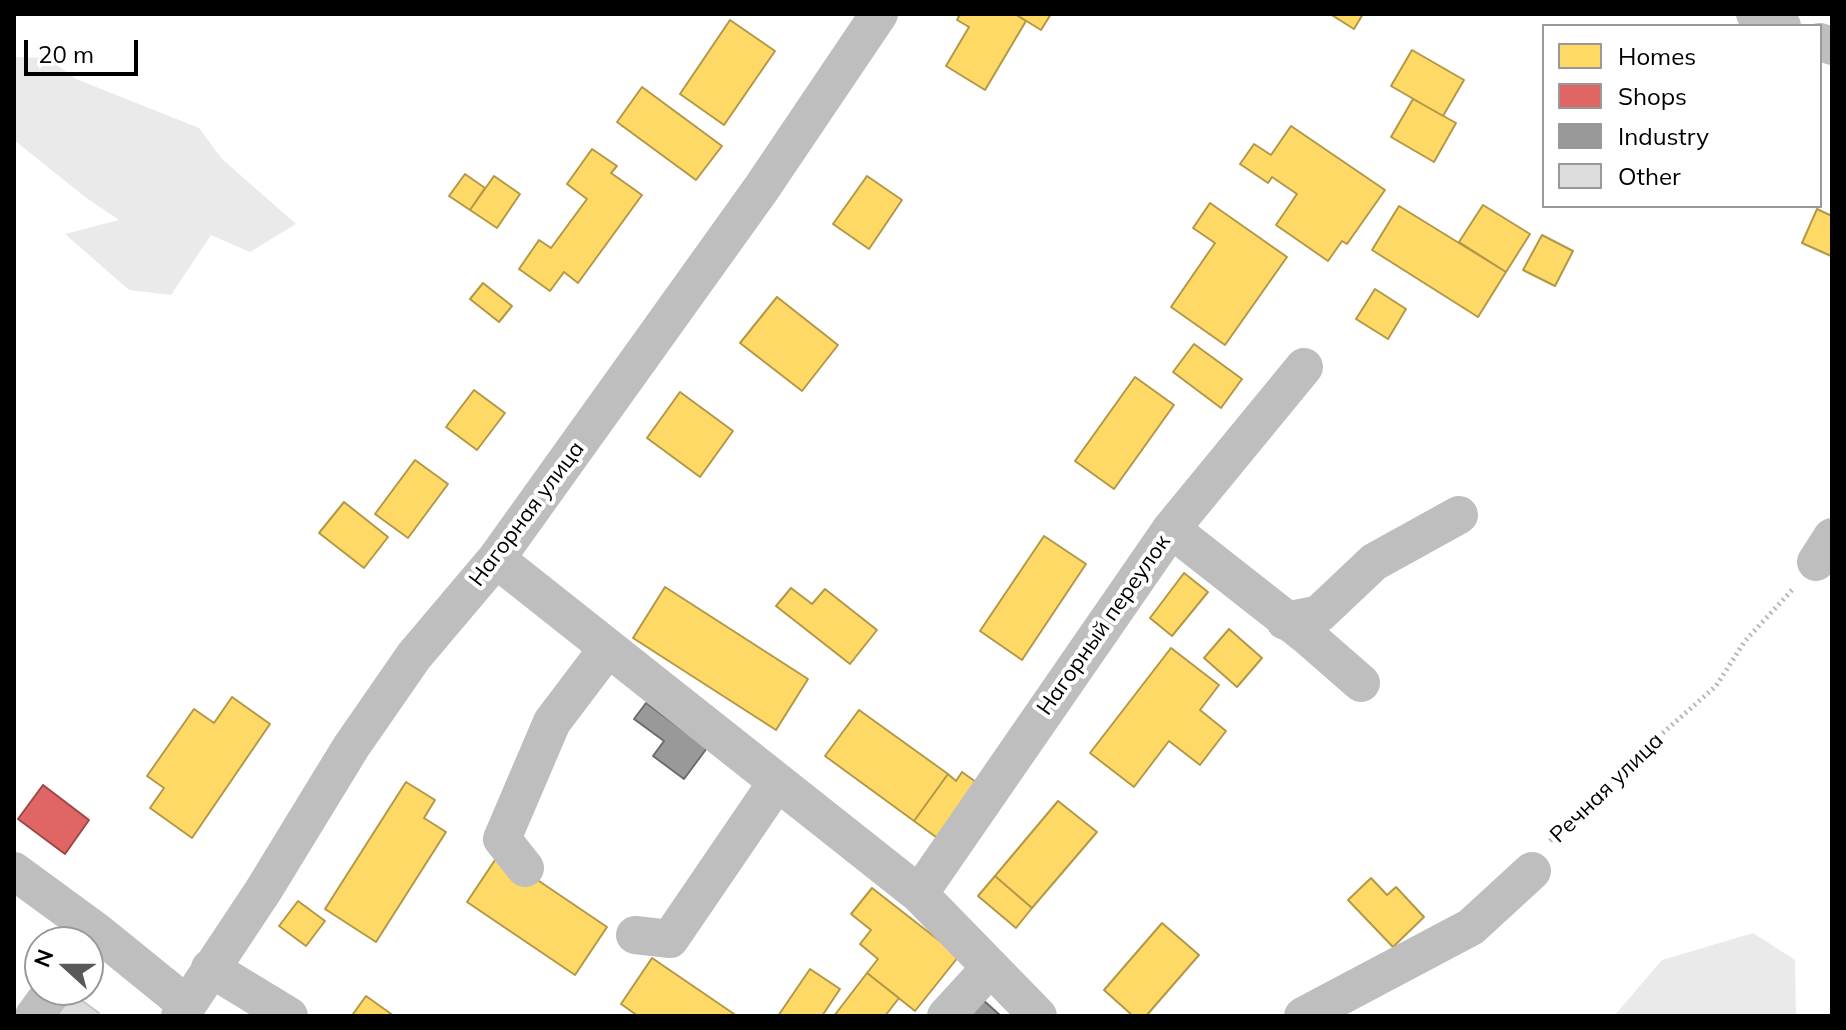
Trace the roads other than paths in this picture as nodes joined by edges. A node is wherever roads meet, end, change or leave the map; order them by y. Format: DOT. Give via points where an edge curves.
graph roads {
  1 [pos="879,14"];
  2 [pos="1755,14"];
  3 [pos="1778,24"];
  4 [pos="1304,367"];
  5 [pos="1459,515"];
  6 [pos="1171,529"];
  7 [pos="496,559"];
  8 [pos="1285,621"];
  9 [pos="608,648"];
  10 [pos="1361,683"];
  11 [pos="777,782"];
  12 [pos="525,868"];
  13 [pos="14,871"];
  14 [pos="1532,871"];
  15 [pos="919,894"];
  16 [pos="79,926"];
  17 [pos="635,935"];
  18 [pos="104,946"];
  19 [pos="210,968"];
  20 [pos="990,968"];
  21 [pos="183,1010"];
  22 [pos="289,1016"];
  23 [pos="946,1016"];
  24 [pos="1038,1016"];
  25 [pos="1303,1016"];
  1 -- 7 [label="street, Нагорная улица" via="761,189"];
  2 -- 3 [label="street"];
  4 -- 6 [label="street, Нагорный переулок"];
  5 -- 8 [label="street" via="1374,562 1319,614"];
  6 -- 8 [label="street"];
  6 -- 15 [label="street, Нагорный переулок"];
  7 -- 9 [label="street"];
  7 -- 19 [label="street, Нагорная улица" via="414,656"];
  8 -- 10 [label="street"];
  9 -- 11 [label="street"];
  9 -- 12 [label="street" via="552,722 502,839"];
  11 -- 15 [label="street"];
  11 -- 17 [label="street" via="670,939"];
  13 -- 16 [label="street"];
  14 -- 25 [label="street" via="1471,927"];
  15 -- 20 [label="street"];
  18 -- 21 [label="street"];
  19 -- 21 [label="street, Нагорная улица"];
  19 -- 22 [label="street"];
  20 -- 23 [label="street"];
  20 -- 24 [label="street"];
}
